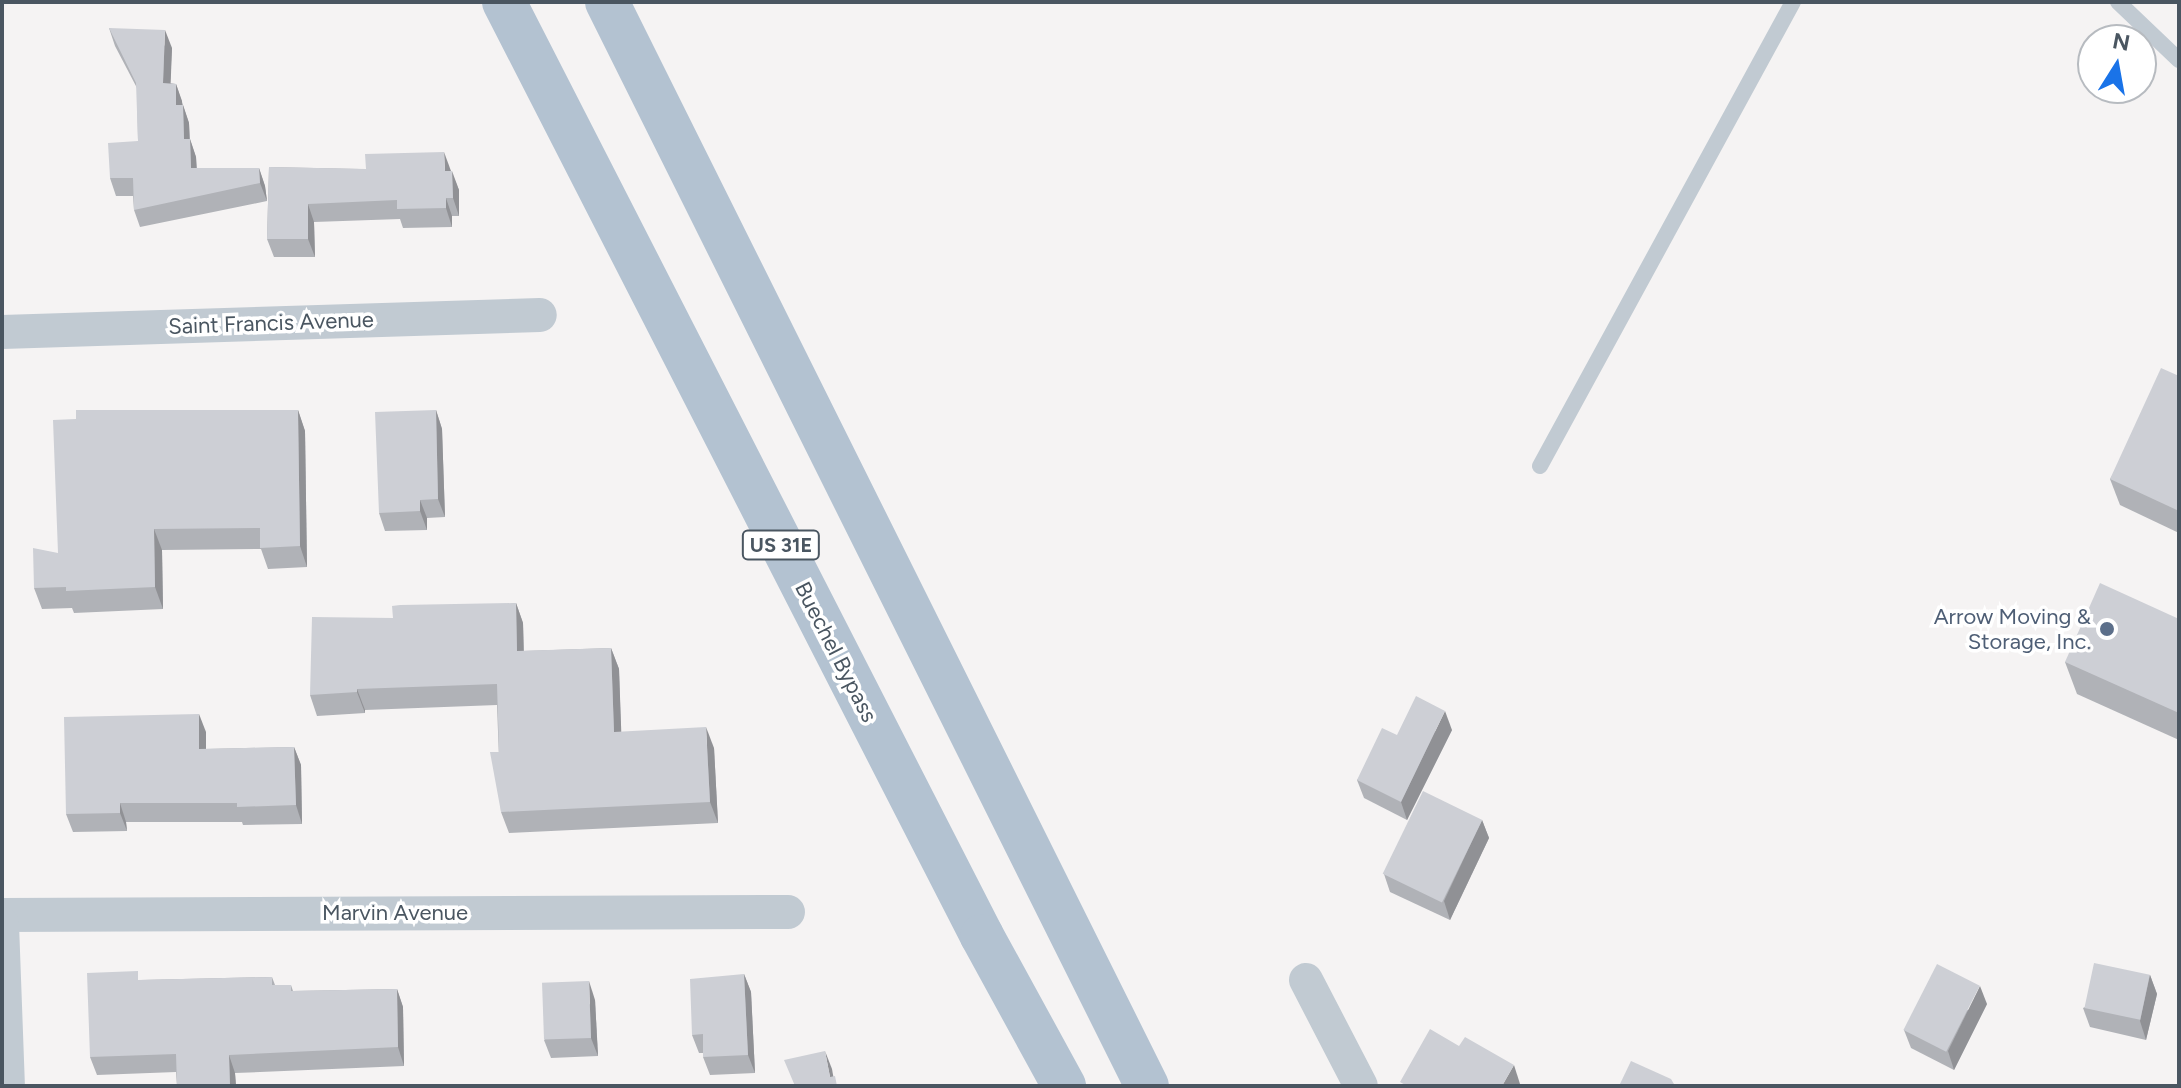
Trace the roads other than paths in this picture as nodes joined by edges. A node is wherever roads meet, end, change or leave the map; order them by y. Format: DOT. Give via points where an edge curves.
graph roads {
  1 [pos="504,2"];
  2 [pos="607,2"];
  3 [pos="1793,2"];
  4 [pos="2118,2"];
  5 [pos="2179,60"];
  6 [pos="540,315"];
  7 [pos="2,332"];
  8 [pos="1540,466"];
  9 [pos="788,912"];
  10 [pos="2,915"];
  11 [pos="2,924"];
  12 [pos="1306,980"];
  13 [pos="8,1086"];
  14 [pos="1064,1086"];
  15 [pos="1147,1086"];
  16 [pos="1361,1086"];
  1 -- 14 [label="main road, Buechel Bypass / US 31E" via="982,936"];
  2 -- 15 [label="main road"];
  3 -- 8 [label="lane"];
  4 -- 5 [label="lane"];
  6 -- 7 [label="street, Saint Francis Avenue"];
  9 -- 10 [label="street, Marvin Avenue"];
  11 -- 13 [label="street"];
  12 -- 16 [label="street"];
}
